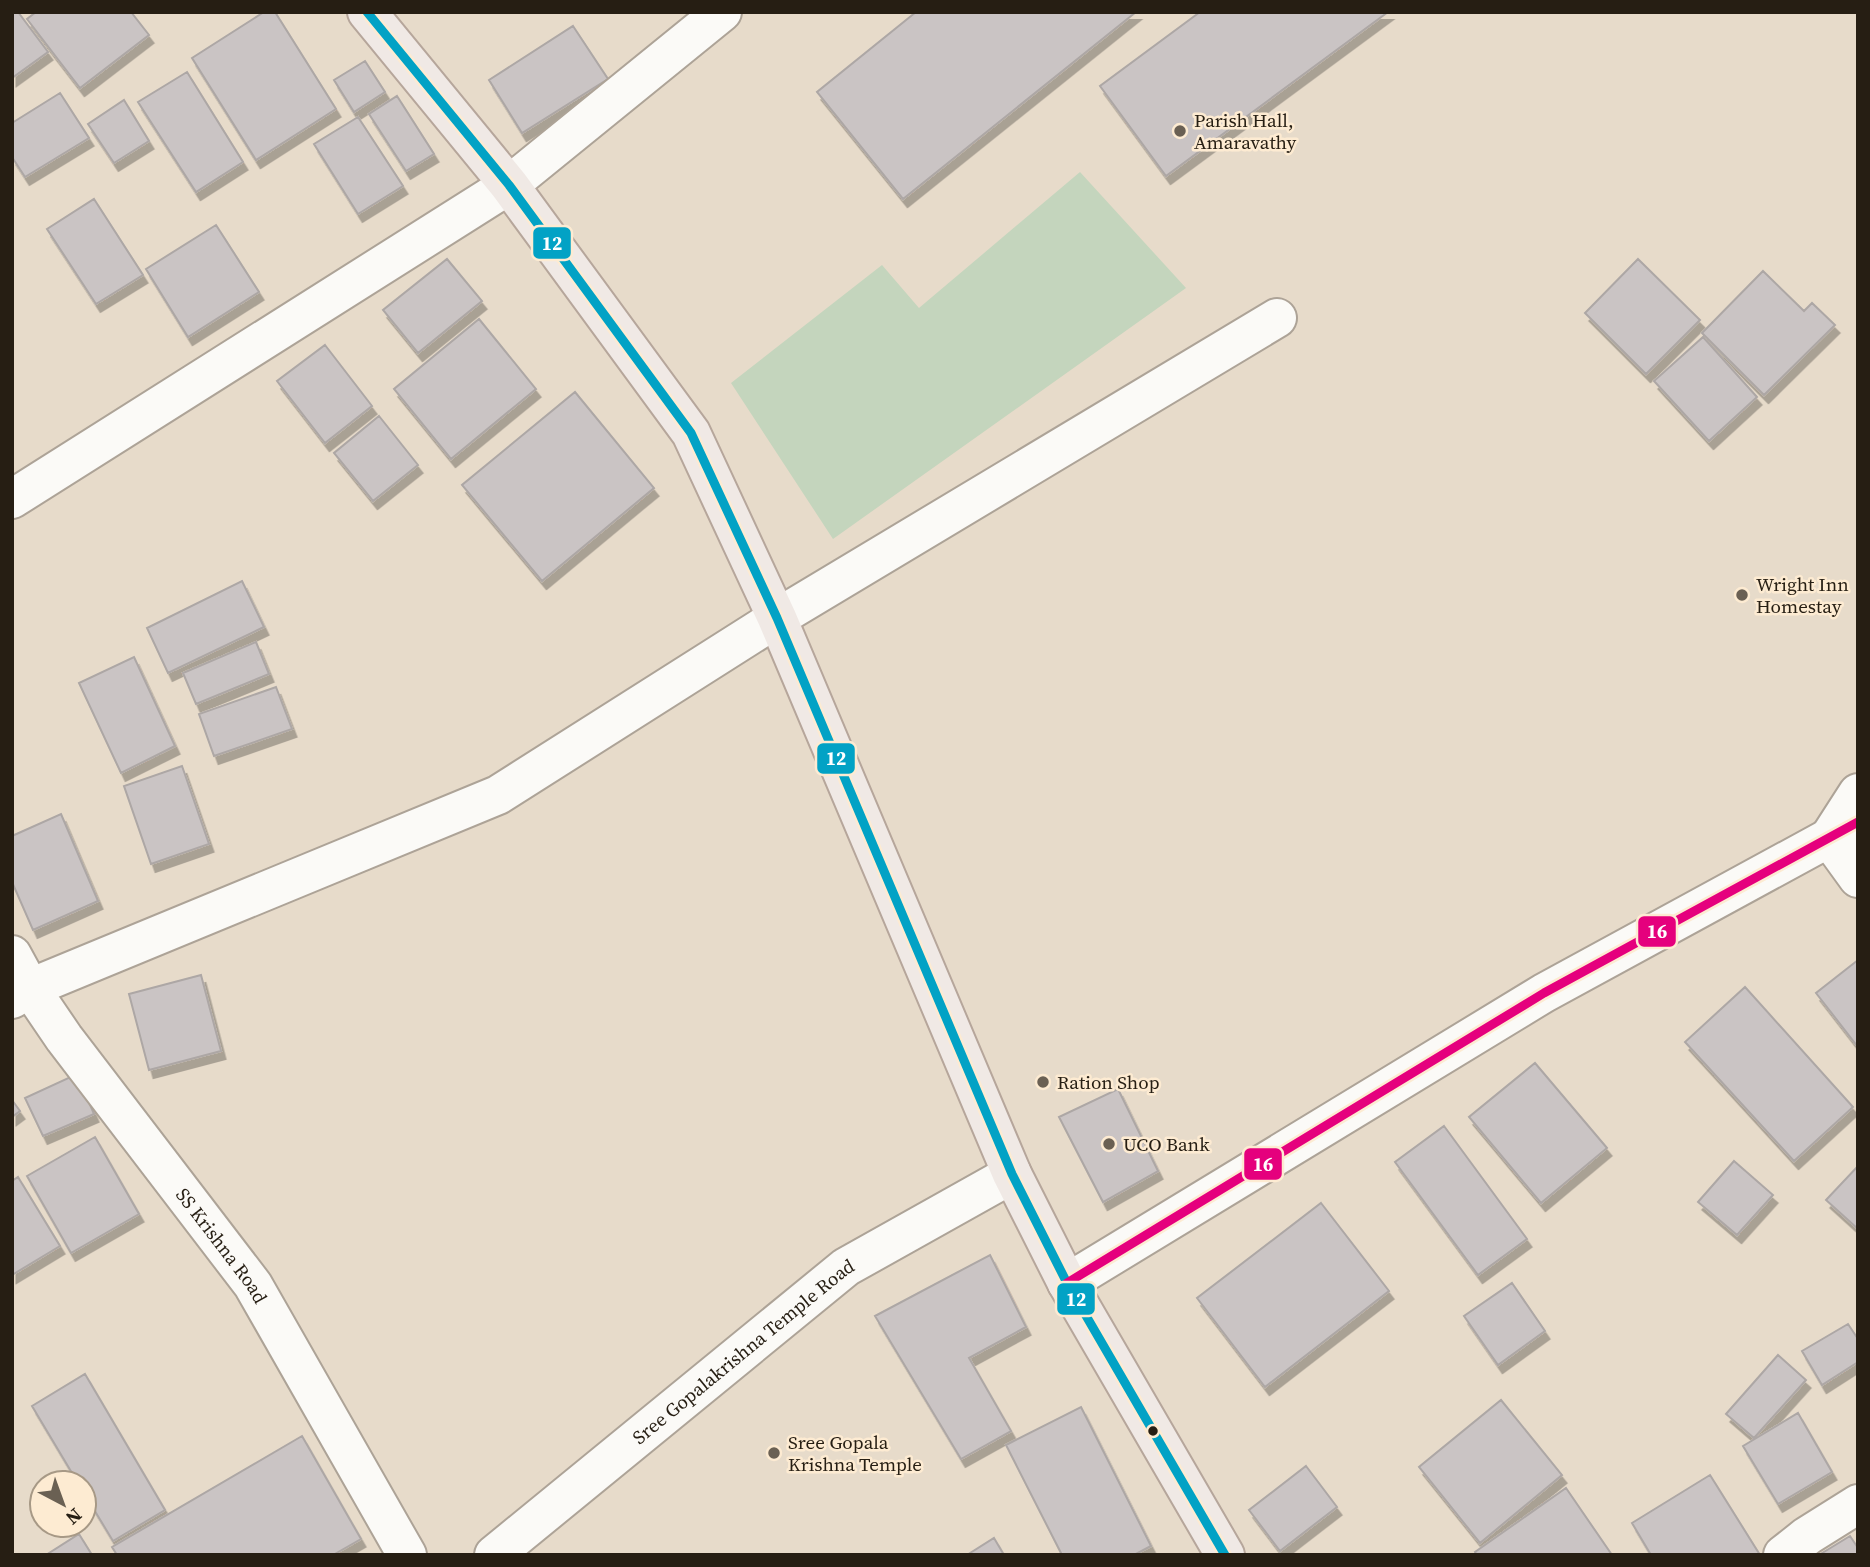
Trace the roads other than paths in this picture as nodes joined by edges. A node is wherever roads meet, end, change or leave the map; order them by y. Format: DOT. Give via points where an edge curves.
graph roads {
  1 [pos="366,12"];
  2 [pos="722,12"];
  3 [pos="509,185"];
  4 [pos="1277,318"];
  5 [pos="12,499"];
  6 [pos="778,618"];
  7 [pos="1858,793"];
  8 [pos="1843,830"];
  9 [pos="1858,878"];
  10 [pos="12,955"];
  11 [pos="21,993"];
  12 [pos="1012,1174"];
  13 [pos="1067,1283"];
  14 [pos="1858,1504"];
  15 [pos="407,1555"];
  16 [pos="494,1555"];
  17 [pos="1224,1555"];
  18 [pos="1783,1555"];
  1 -- 3 [label="main road"];
  2 -- 3 [label="street"];
  3 -- 5 [label="street"];
  3 -- 6 [label="main road" via="691,433"];
  4 -- 6 [label="street"];
  6 -- 11 [label="street" via="498,795"];
  6 -- 12 [label="main road"];
  7 -- 8 [label="street"];
  8 -- 9 [label="street"];
  8 -- 13 [label="street" via="1544,993"];
  10 -- 11 [label="street, SS Krishna Road"];
  11 -- 15 [label="street, SS Krishna Road" via="72,1048 253,1285"];
  12 -- 13 [label="main road"];
  12 -- 16 [label="street, Sree Gopalakrishna Temple Road" via="846,1267"];
  13 -- 17 [label="main road"];
  14 -- 18 [label="street"];
}
